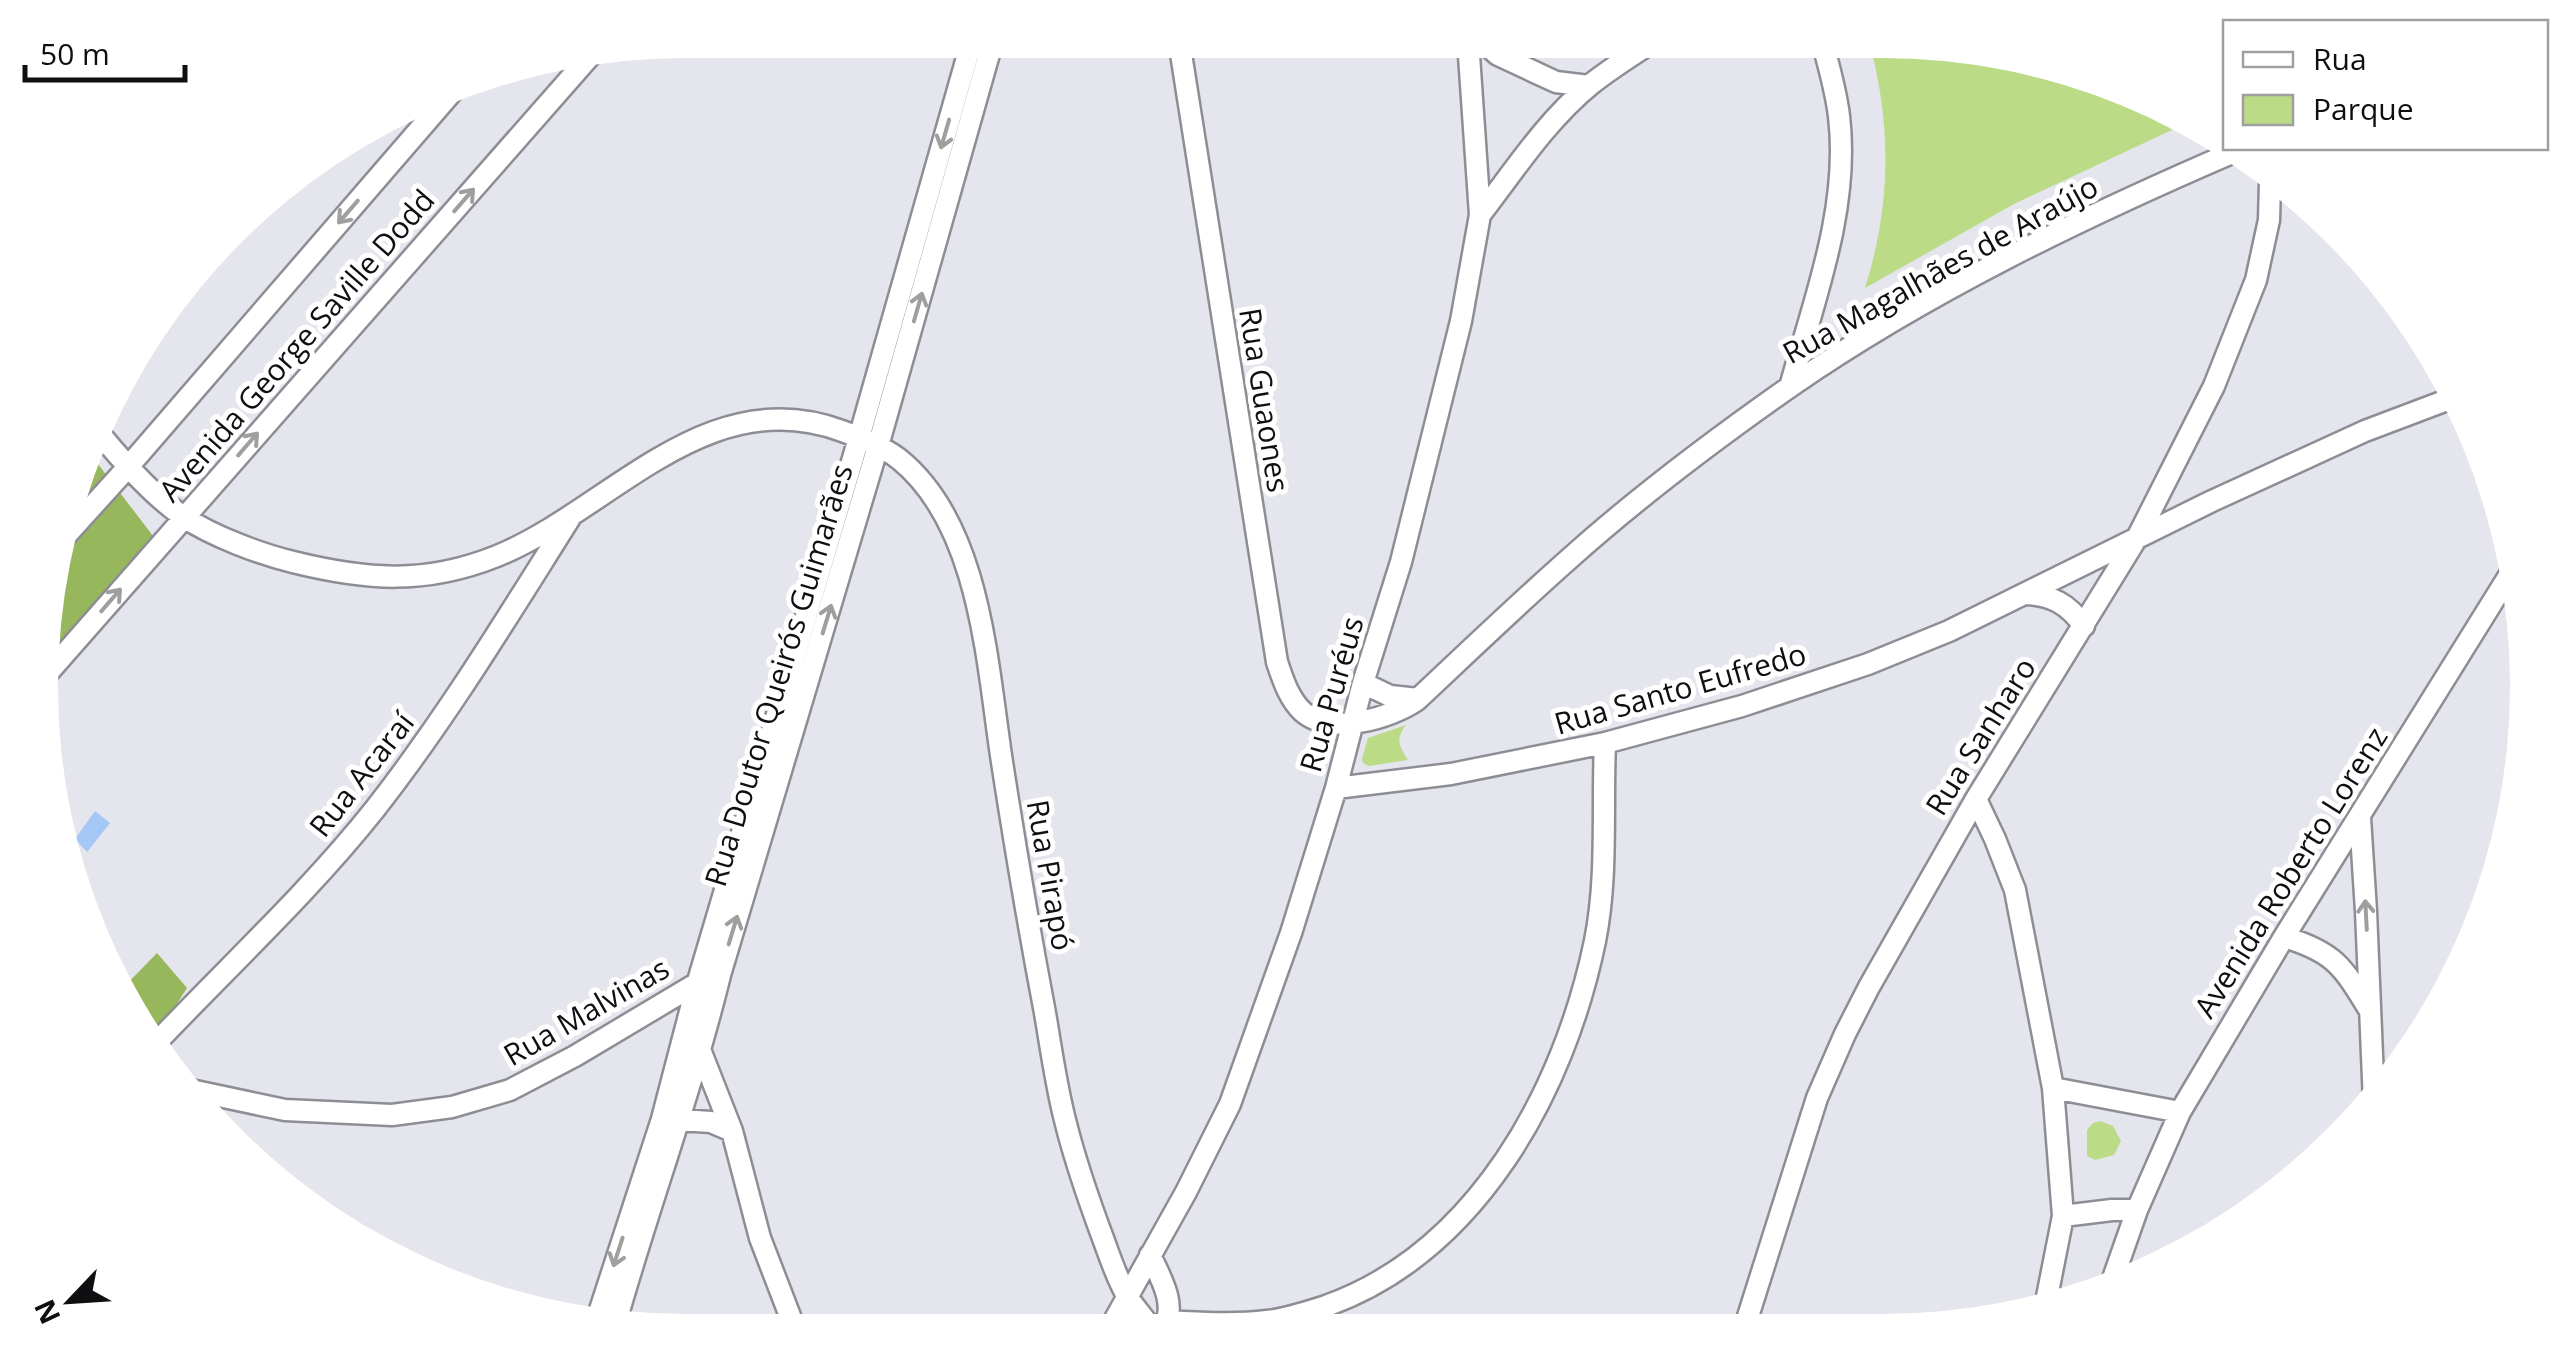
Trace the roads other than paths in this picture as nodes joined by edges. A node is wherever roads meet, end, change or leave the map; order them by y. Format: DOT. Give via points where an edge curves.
graph roads {
  1 [pos="967,58"];
  2 [pos="987,58"];
  3 [pos="1182,58"];
  4 [pos="1469,58"];
  5 [pos="1504,58"];
  6 [pos="1629,58"];
  7 [pos="1826,58"];
  8 [pos="580,67"];
  9 [pos="1589,86"];
  10 [pos="438,108"];
  11 [pos="2222,157"];
  12 [pos="2270,191"];
  13 [pos="1480,215"];
  14 [pos="1790,387"];
  15 [pos="2443,402"];
  16 [pos="107,442"];
  17 [pos="869,442"];
  18 [pos="128,467"];
  19 [pos="574,512"];
  20 [pos="184,517"];
  21 [pos="80,520"];
  22 [pos="2138,536"];
  23 [pos="2502,587"];
  24 [pos="2025,594"];
  25 [pos="2084,626"];
  26 [pos="59,661"];
  27 [pos="1363,682"];
  28 [pos="1418,699"];
  29 [pos="1352,723"];
  30 [pos="1604,743"];
  31 [pos="1336,788"];
  32 [pos="1976,799"];
  33 [pos="2360,818"];
  34 [pos="2284,937"];
  35 [pos="720,975"];
  36 [pos="698,981"];
  37 [pos="2371,1013"];
  38 [pos="685,1030"];
  39 [pos="164,1035"];
  40 [pos="701,1050"];
  41 [pos="2373,1078"];
  42 [pos="2053,1088"];
  43 [pos="207,1093"];
  44 [pos="2180,1112"];
  45 [pos="669,1119"];
  46 [pos="732,1131"];
  47 [pos="2137,1210"];
  48 [pos="2063,1216"];
  49 [pos="1150,1255"];
  50 [pos="2117,1268"];
  51 [pos="2048,1291"];
  52 [pos="1127,1296"];
  53 [pos="606,1308"];
  54 [pos="789,1314"];
  55 [pos="1117,1314"];
  56 [pos="1147,1314"];
  57 [pos="1165,1314"];
  58 [pos="1299,1314"];
  59 [pos="1749,1314"];
  1 -- 17 [label="street, Rua Doutor Queirós Guimarães, one-way"];
  17 -- 2 [label="street, Rua Doutor Queirós Guimarães, one-way"];
  3 -- 29 [label="street, Rua Guaones" via="1277,662 1306,715"];
  4 -- 13 [label="street, Rua Puréus"];
  5 -- 9 [label="street" via="1556,82"];
  6 -- 9 [label="street"];
  7 -- 14 [label="street" via="1839,118 1836,215"];
  20 -- 8 [label="street, Avenida George Saville Dodd, one-way"];
  9 -- 13 [label="street"];
  10 -- 18 [label="street, Avenida George Saville Dodd, one-way"];
  11 -- 14 [label="street, Rua Magalhães de Araújo" via="2032,246"];
  12 -- 22 [label="street, Rua Sanharo" via="2256,280 2214,386"];
  13 -- 27 [label="street, Rua Puréus" via="1461,321 1401,562"];
  14 -- 28 [label="street, Rua Magalhães de Araújo" via="1572,557"];
  15 -- 22 [label="street, Rua Santo Eufredo"];
  16 -- 18 [label="street, Rua Pirapó"];
  17 -- 19 [label="street, Rua Pirapó" via="806,420 736,425 674,447"];
  35 -- 17 [label="street, Rua Doutor Queirós Guimarães, one-way"];
  17 -- 36 [label="street, Rua Doutor Queirós Guimarães"];
  17 -- 52 [label="street, Rua Pirapó" via="924,483 968,572 1065,1119"];
  18 -- 20 [label="street, Rua Pirapó"];
  18 -- 21 [label="street, Avenida George Saville Dodd"];
  19 -- 20 [label="street, Rua Pirapó" via="494,558 383,578 272,557"];
  19 -- 39 [label="street, Rua Acaraí" via="376,807 316,880"];
  26 -- 20 [label="street, Avenida George Saville Dodd, one-way"];
  22 -- 24 [label="street, Rua Santo Eufredo"];
  22 -- 25 [label="street, Rua Sanharo"];
  23 -- 33 [label="street, Avenida Roberto Lorenz"];
  24 -- 25 [label="street" via="2059,601"];
  24 -- 30 [label="street, Rua Santo Eufredo" via="1868,664"];
  25 -- 32 [label="street, Rua Sanharo"];
  27 -- 28 [label="street" via="1390,696"];
  27 -- 29 [label="street, Rua Puréus"];
  28 -- 29 [label="street, Rua Magalhães de Araújo" via="1395,713"];
  29 -- 31 [label="street, Rua Puréus"];
  30 -- 31 [label="street, Rua Santo Eufredo" via="1452,774"];
  30 -- 58 [label="street" via="1596,937 1579,1007 1537,1105 1474,1201 1428,1248 1348,1298"];
  31 -- 49 [label="street, Rua Puréus" via="1230,1104"];
  32 -- 42 [label="street" via="2015,890"];
  32 -- 59 [label="street, Rua Sanharo" via="1869,987 1816,1098"];
  33 -- 34 [label="street, Avenida Roberto Lorenz"];
  37 -- 33 [label="street, one-way"];
  34 -- 37 [label="street" via="2328,954"];
  34 -- 44 [label="street, Avenida Roberto Lorenz"];
  35 -- 36 [label="street, Rua Malvinas"];
  35 -- 40 [label="street, Rua Doutor Queirós Guimarães"];
  36 -- 38 [label="street, Rua Doutor Queirós Guimarães"];
  36 -- 43 [label="street, Rua Malvinas" via="510,1090 452,1107 392,1115 285,1110"];
  37 -- 41 [label="street"];
  38 -- 40 [label="street"];
  38 -- 45 [label="street, Rua Doutor Queirós Guimarães"];
  40 -- 45 [label="street, Rua Doutor Queirós Guimarães"];
  40 -- 46 [label="street"];
  42 -- 44 [label="street"];
  42 -- 48 [label="street"];
  44 -- 47 [label="street, Avenida Roberto Lorenz"];
  45 -- 46 [label="street"];
  45 -- 53 [label="street, Rua Doutor Queirós Guimarães"];
  46 -- 54 [label="street" via="760,1238"];
  47 -- 48 [label="street"];
  47 -- 50 [label="street, Avenida Roberto Lorenz"];
  48 -- 51 [label="street"];
  49 -- 52 [label="street, Rua Puréus"];
  49 -- 57 [label="street" via="1166,1292"];
  52 -- 55 [label="street, Rua Puréus"];
  52 -- 56 [label="street, Rua Pirapó"];
}
